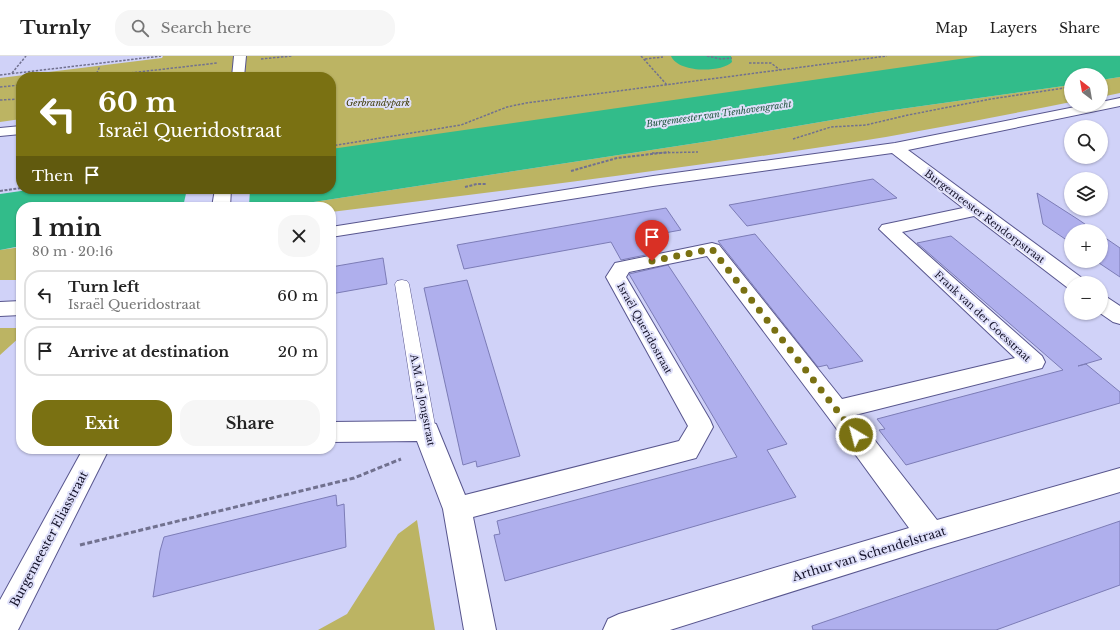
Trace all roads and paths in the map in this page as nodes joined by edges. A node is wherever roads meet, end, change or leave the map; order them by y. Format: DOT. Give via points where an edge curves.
graph roads {
  1 [pos="26,56"];
  2 [pos="161,56"];
  3 [pos="292,56"];
  4 [pos="641,56"];
  5 [pos="707,56"];
  6 [pos="887,56"];
  7 [pos="663,57"];
  8 [pos="732,58"];
  9 [pos="240,59"];
  10 [pos="644,59"];
  11 [pos="217,60"];
  12 [pos="749,63"];
  13 [pos="100,66"];
  14 [pos="781,70"];
  15 [pos="21,72"];
  16 [pos="97,72"];
  17 [pos="142,72"];
  18 [pos="239,72"];
  19 [pos="12,73"];
  20 [pos="16,73"];
  21 [pos="0,75"];
  22 [pos="16,85"];
  23 [pos="667,85"];
  24 [pos="0,87"];
  25 [pos="1064,88"];
  26 [pos="16,99"];
  27 [pos="0,100"];
  28 [pos="1120,102"];
  29 [pos="16,131"];
  30 [pos="2,135"];
  31 [pos="791,139"];
  32 [pos="336,145"];
  33 [pos="895,148"];
  34 [pos="701,152"];
  35 [pos="568,172"];
  36 [pos="490,184"];
  37 [pos="464,188"];
  38 [pos="16,189"];
  39 [pos="0,191"];
  40 [pos="977,210"];
  41 [pos="336,231"];
  42 [pos="1066,276"];
  43 [pos="402,284"];
  44 [pos="16,308"];
  45 [pos="1108,308"];
  46 [pos="0,309"];
  47 [pos="1120,317"];
  48 [pos="837,410"];
  49 [pos="336,432"];
  50 [pos="429,439"];
  51 [pos="93,454"];
  52 [pos="1120,480"];
  53 [pos="457,509"];
  54 [pos="931,535"];
  55 [pos="40,555"];
  56 [pos="650,626"];
  57 [pos="1,630"];
  58 [pos="480,630"];
  59 [pos="619,630"];
  1 -- 19 [label="path"];
  2 -- 15 [label="path"];
  3 -- 9 [label="path"];
  4 -- 10 [label="path"];
  5 -- 8 [label="path"];
  6 -- 14 [label="path"];
  7 -- 10 [label="path"];
  9 -- 18 [label="street"];
  10 -- 23 [label="path"];
  11 -- 17 [label="path" via="216,64"];
  12 -- 14 [label="path" via="772,63"];
  13 -- 16 [label="path"];
  14 -- 23 [label="path"];
  19 -- 20 [label="path"];
  19 -- 21 [label="path"];
  22 -- 24 [label="path"];
  23 -- 32 [label="path" via="526,103 462,125"];
  25 -- 31 [label="path" via="991,99 866,124 832,127"];
  26 -- 27 [label="path"];
  28 -- 33 [label="street"];
  29 -- 30 [label="street"];
  33 -- 40 [label="street, Burgemeester Rendorpstraat"];
  33 -- 41 [label="street" via="653,181"];
  34 -- 35 [label="path" via="678,151 624,157"];
  36 -- 37 [label="path"];
  38 -- 39 [label="path"];
  40 -- 42 [label="street, Burgemeester Rendorpstraat"];
  40 -- 48 [label="street, Frank van der Goesstraat" via="888,229 1034,362"];
  43 -- 50 [label="lane, A.M. de Jongstraat"];
  44 -- 46 [label="street"];
  45 -- 47 [label="street"];
  48 -- 53 [label="street, Israël Queridostraat" via="712,249 622,267 616,277 701,427 687,450"];
  48 -- 54 [label="street, Israël Queridostraat"];
  49 -- 50 [label="street"];
  50 -- 53 [label="street, A.M. de Jongstraat"];
  50 -- 55 [label="path" via="354,478"];
  51 -- 55 [label="street, Burgemeester Eliasstraat"];
  52 -- 54 [label="street, Arthur van Schendelstraat"];
  53 -- 58 [label="street, A.M. de Jongstraat"];
  54 -- 56 [label="street, Arthur van Schendelstraat"];
  55 -- 57 [label="street, Burgemeester Eliasstraat"];
  56 -- 59 [label="street, Arthur van Schendelstraat"];
}
